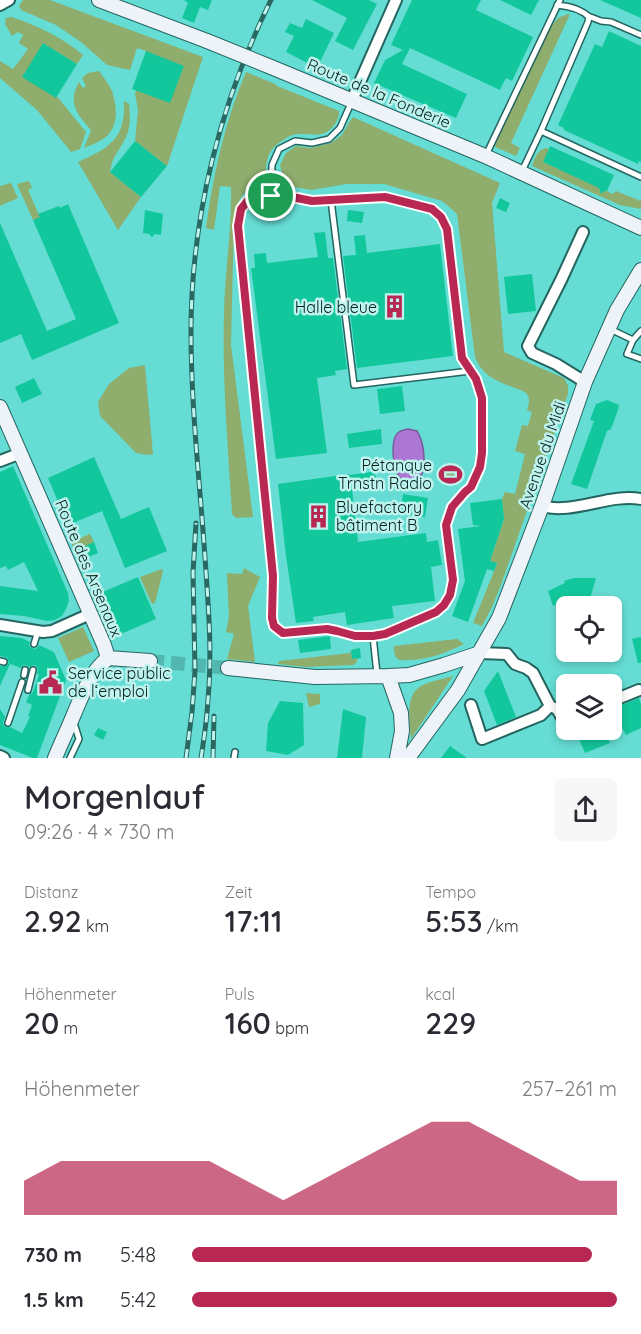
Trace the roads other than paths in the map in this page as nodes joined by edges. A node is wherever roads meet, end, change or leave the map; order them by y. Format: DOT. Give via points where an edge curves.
graph roads {
  1 [pos="9,0"];
  2 [pos="99,0"];
  3 [pos="396,0"];
  4 [pos="558,3"];
  5 [pos="0,4"];
  6 [pos="126,5"];
  7 [pos="588,16"];
  8 [pos="641,35"];
  9 [pos="352,100"];
  10 [pos="542,131"];
  11 [pos="485,156"];
  12 [pos="521,173"];
  13 [pos="641,177"];
  14 [pos="271,196"];
  15 [pos="332,200"];
  16 [pos="600,209"];
  17 [pos="641,217"];
  18 [pos="641,228"];
  19 [pos="583,232"];
  20 [pos="641,270"];
  21 [pos="608,329"];
  22 [pos="641,331"];
  23 [pos="633,340"];
  24 [pos="641,359"];
  25 [pos="470,371"];
  26 [pos="585,382"];
  27 [pos="0,407"];
  28 [pos="21,453"];
  29 [pos="0,461"];
  30 [pos="641,499"];
  31 [pos="542,506"];
  32 [pos="90,614"];
  33 [pos="0,625"];
  34 [pos="38,631"];
  35 [pos="373,636"];
  36 [pos="34,644"];
  37 [pos="480,652"];
  38 [pos="108,658"];
  39 [pos="150,661"];
  40 [pos="228,668"];
  41 [pos="33,670"];
  42 [pos="24,676"];
  43 [pos="383,677"];
  44 [pos="28,690"];
  45 [pos="639,690"];
  46 [pos="622,697"];
  47 [pos="471,705"];
  48 [pos="550,706"];
  49 [pos="556,709"];
  50 [pos="72,718"];
  51 [pos="8,723"];
  52 [pos="0,756"];
  53 [pos="4,758"];
  54 [pos="55,758"];
  55 [pos="70,758"];
  56 [pos="397,758"];
  57 [pos="408,758"];
  1 -- 5 [label="street"];
  2 -- 6 [label="main road, Route de la Fonderie"];
  3 -- 9 [label="street"];
  4 -- 7 [label="lane"];
  4 -- 11 [label="lane"];
  6 -- 9 [label="main road, Route de la Fonderie, bridge"];
  7 -- 8 [label="lane"];
  7 -- 10 [label="lane"];
  9 -- 11 [label="main road, Route de la Fonderie"];
  9 -- 14 [label="lane" via="340,128 329,139 295,141 279,149 272,165"];
  10 -- 12 [label="lane"];
  10 -- 13 [label="lane"];
  11 -- 12 [label="main road, Route de la Fonderie"];
  12 -- 16 [label="main road, Route de la Fonderie"];
  14 -- 15 [label="lane"];
  14 -- 35 [label="lane" via="249,199 241,209 238,226 273,576 272,618 274,626 283,633 327,629"];
  15 -- 25 [label="lane" via="385,197 432,209 441,217 447,229 462,358"];
  15 -- 25 [label="lane" via="354,386"];
  16 -- 17 [label="main road"];
  16 -- 18 [label="main road, Route de la Fonderie"];
  19 -- 26 [label="street" via="528,345 532,353"];
  20 -- 21 [label="main road, Avenue du Midi"];
  21 -- 23 [label="lane"];
  21 -- 26 [label="main road, Avenue du Midi"];
  22 -- 23 [label="lane"];
  23 -- 24 [label="lane" via="627,354"];
  25 -- 35 [label="lane" via="482,398 482,453 471,487 452,507 446,525 453,580 450,595 436,612"];
  26 -- 31 [label="main road, Avenue du Midi"];
  27 -- 28 [label="main road, Route des Arsenaux"];
  28 -- 29 [label="street"];
  28 -- 32 [label="main road, Route des Arsenaux"];
  30 -- 31 [label="street" via="558,508"];
  31 -- 37 [label="main road, Avenue du Midi" via="499,618"];
  32 -- 34 [label="street" via="52,631"];
  32 -- 38 [label="main road, Route des Arsenaux"];
  33 -- 34 [label="street"];
  34 -- 36 [label="lane"];
  35 -- 43 [label="lane"];
  37 -- 43 [label="main road" via="409,675"];
  37 -- 48 [label="street" via="507,654 515,664 533,673"];
  37 -- 57 [label="main road, Avenue du Midi" via="458,690"];
  38 -- 39 [label="main road"];
  38 -- 50 [label="main road, Route des Arsenaux" via="92,674"];
  40 -- 43 [label="main road" via="315,677"];
  41 -- 44 [label="lane"];
  42 -- 51 [label="lane"];
  43 -- 56 [label="main road" via="401,713"];
  45 -- 46 [label="street"];
  47 -- 48 [label="street" via="482,739 542,715"];
  48 -- 49 [label="street"];
  50 -- 54 [label="main road, Route des Arsenaux"];
  50 -- 55 [label="lane" via="79,738"];
  52 -- 53 [label="street"];
}
